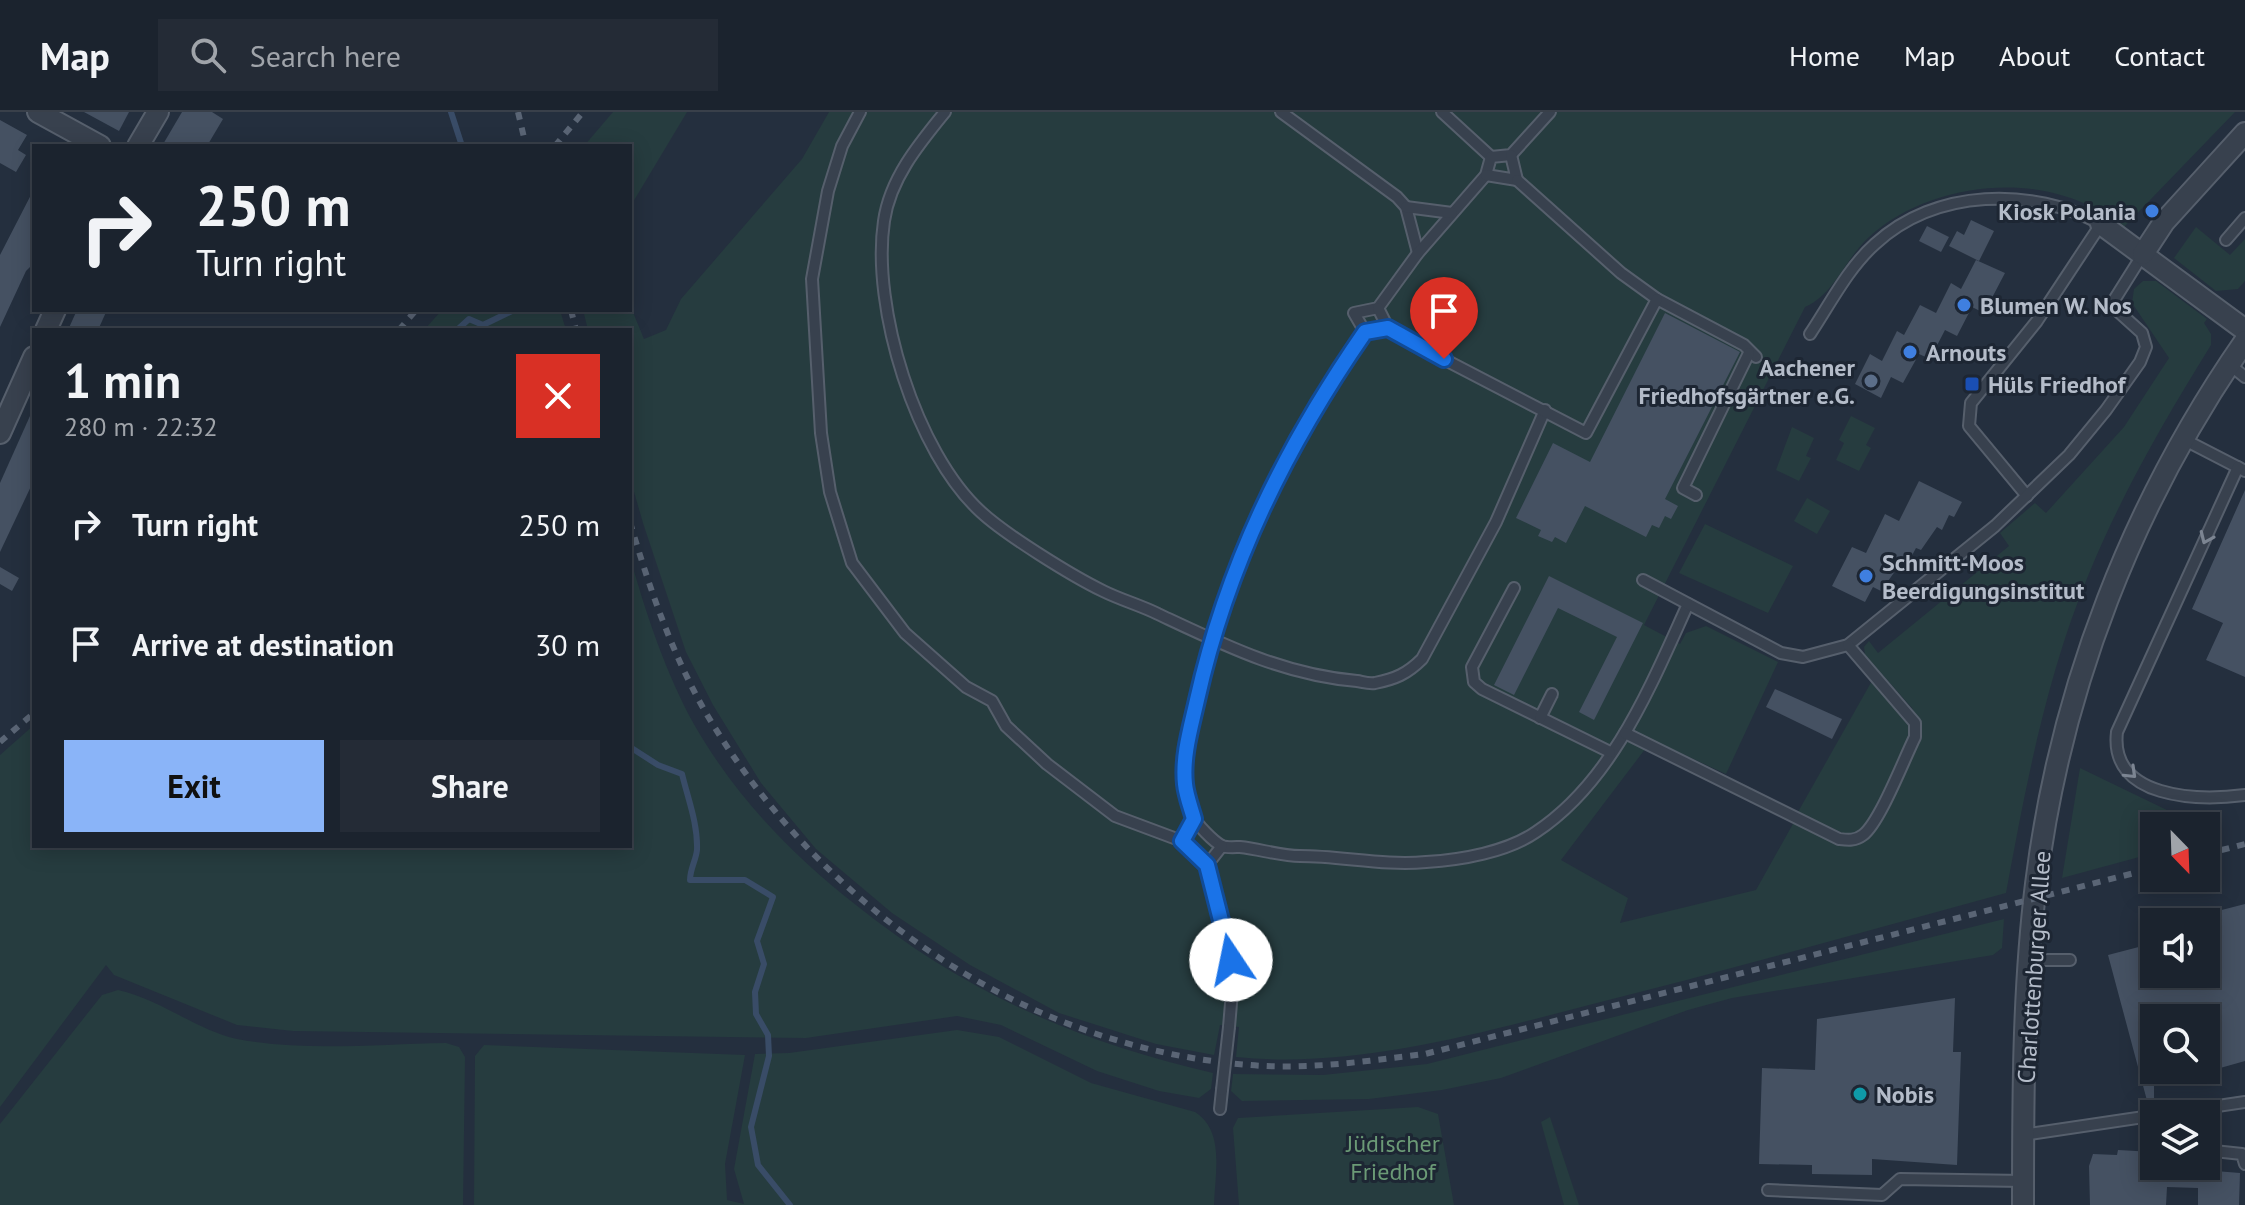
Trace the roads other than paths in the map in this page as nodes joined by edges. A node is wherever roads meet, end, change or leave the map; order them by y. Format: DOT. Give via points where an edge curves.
graph roads {
  1 [pos="38,112"];
  2 [pos="158,112"];
  3 [pos="860,112"];
  4 [pos="945,112"];
  5 [pos="1281,112"];
  6 [pos="1442,112"];
  7 [pos="1550,112"];
  8 [pos="2245,133"];
  9 [pos="96,144"];
  10 [pos="139,144"];
  11 [pos="1511,155"];
  12 [pos="1491,157"];
  13 [pos="1486,175"];
  14 [pos="1517,180"];
  15 [pos="1406,207"];
  16 [pos="1452,213"];
  17 [pos="2245,218"];
  18 [pos="2101,224"];
  19 [pos="2226,240"];
  20 [pos="1418,253"];
  21 [pos="2143,254"];
  22 [pos="1657,299"];
  23 [pos="1378,308"];
  24 [pos="1388,328"];
  25 [pos="2245,330"];
  26 [pos="1365,332"];
  27 [pos="1810,334"];
  28 [pos="2245,341"];
  29 [pos="32,361"];
  30 [pos="2237,370"];
  31 [pos="1545,410"];
  32 [pos="0,433"];
  33 [pos="2183,439"];
  34 [pos="2242,469"];
  35 [pos="1696,495"];
  36 [pos="2027,496"];
  37 [pos="1643,580"];
  38 [pos="1514,588"];
  39 [pos="1688,604"];
  40 [pos="1210,640"];
  41 [pos="1848,645"];
  42 [pos="1552,694"];
  43 [pos="1540,718"];
  44 [pos="1625,733"];
  45 [pos="1610,752"];
  46 [pos="2245,795"];
  47 [pos="1194,819"];
  48 [pos="1182,841"];
  49 [pos="1222,846"];
  50 [pos="1207,865"];
  51 [pos="2029,960"];
  52 [pos="2070,960"];
  53 [pos="2245,1102"];
  54 [pos="1220,1109"];
  55 [pos="2023,1135"];
  56 [pos="2220,1152"];
  57 [pos="2245,1164"];
  58 [pos="2023,1181"];
  59 [pos="1768,1190"];
  60 [pos="1868,1200"];
  61 [pos="2023,1205"];
  1 -- 9 [label="street"];
  2 -- 10 [label="street"];
  3 -- 48 [label="lane" via="828,191 812,279 821,433 830,492 852,563 905,633 966,687 992,701 1006,726 1047,764 1115,816"];
  4 -- 40 [label="lane" via="900,172 884,220 885,305 898,366 920,418 950,473 980,511 1099,589"];
  5 -- 15 [label="lane"];
  6 -- 12 [label="lane"];
  7 -- 11 [label="lane"];
  8 -- 21 [label="street" via="2164,222"];
  11 -- 12 [label="lane"];
  11 -- 14 [label="lane"];
  12 -- 13 [label="lane"];
  13 -- 14 [label="lane"];
  13 -- 16 [label="lane"];
  14 -- 22 [label="lane"];
  15 -- 16 [label="lane"];
  15 -- 20 [label="lane"];
  16 -- 20 [label="lane"];
  17 -- 19 [label="lane"];
  18 -- 21 [label="street"];
  18 -- 27 [label="lane" via="2061,205 2022,198 1964,201 1925,214 1875,244"];
  18 -- 36 [label="lane" via="2030,331 1971,403 1967,416 1973,433"];
  20 -- 23 [label="lane"];
  21 -- 25 [label="street"];
  21 -- 36 [label="lane" via="2111,305 2142,333 2146,347 2140,362 2106,410"];
  22 -- 31 [label="lane" via="1586,433"];
  22 -- 35 [label="lane" via="1744,345 1752,355 1683,488"];
  23 -- 24 [label="lane"];
  23 -- 26 [label="lane" via="1354,313"];
  24 -- 26 [label="lane"];
  24 -- 31 [label="lane"];
  26 -- 40 [label="lane" via="1327,387 1254,519"];
  28 -- 30 [label="street, Charlottenburger Allee"];
  29 -- 32 [label="street"];
  30 -- 33 [label="street, Charlottenburger Allee"];
  31 -- 40 [label="lane" via="1496,522 1422,659 1408,673 1372,684 1324,679"];
  33 -- 34 [label="lane"];
  33 -- 51 [label="street, Charlottenburger Allee" via="2111,588 2084,662 2057,761 2038,865"];
  34 -- 46 [label="lane, one-way" via="2117,732 2115,751 2125,771 2138,781 2186,798"];
  36 -- 41 [label="lane"];
  37 -- 39 [label="lane"];
  38 -- 43 [label="lane" via="1470,675 1482,689"];
  39 -- 41 [label="lane" via="1781,653 1803,657"];
  39 -- 44 [label="lane"];
  40 -- 47 [label="lane" via="1187,742 1185,784"];
  41 -- 44 [label="lane" via="1915,723 1915,737 1873,823 1851,841"];
  42 -- 43 [label="lane"];
  43 -- 45 [label="lane"];
  44 -- 45 [label="lane"];
  45 -- 49 [label="lane" via="1582,793 1552,820 1497,850 1428,862 1382,862"];
  47 -- 48 [label="lane"];
  47 -- 49 [label="lane"];
  48 -- 50 [label="lane"];
  49 -- 50 [label="lane"];
  50 -- 54 [label="lane, bridge" via="1233,980"];
  51 -- 52 [label="lane"];
  51 -- 55 [label="street, Charlottenburger Allee"];
  53 -- 55 [label="lane"];
  55 -- 58 [label="street, Charlottenburger Allee"];
  56 -- 57 [label="lane" via="2242,1154"];
  58 -- 60 [label="lane" via="1900,1179"];
  58 -- 61 [label="street, Charlottenburger Allee"];
  59 -- 60 [label="lane"];
}
